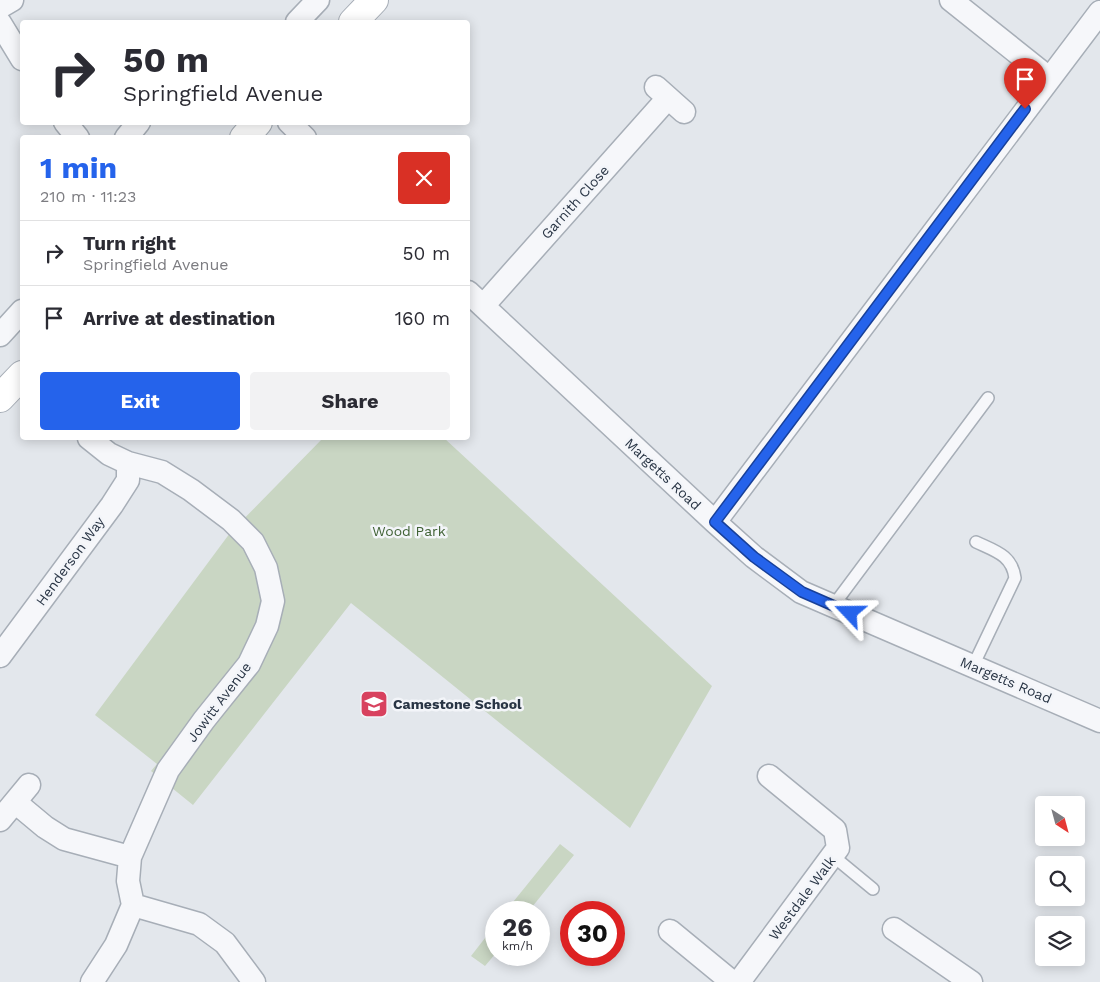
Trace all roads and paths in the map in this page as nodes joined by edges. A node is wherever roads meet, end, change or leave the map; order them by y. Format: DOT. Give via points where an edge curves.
graph roads {
  1 [pos="12,0"];
  2 [pos="318,0"];
  3 [pos="374,0"];
  4 [pos="951,0"];
  5 [pos="0,7"];
  6 [pos="1100,12"];
  7 [pos="299,20"];
  8 [pos="354,20"];
  9 [pos="0,23"];
  10 [pos="20,56"];
  11 [pos="1049,78"];
  12 [pos="669,99"];
  13 [pos="67,125"];
  14 [pos="137,125"];
  15 [pos="255,125"];
  16 [pos="292,125"];
  17 [pos="76,135"];
  18 [pos="128,135"];
  19 [pos="247,135"];
  20 [pos="302,135"];
  21 [pos="475,299"];
  22 [pos="20,313"];
  23 [pos="0,335"];
  24 [pos="20,379"];
  25 [pos="0,398"];
  26 [pos="988,398"];
  27 [pos="92,440"];
  28 [pos="128,463"];
  29 [pos="715,522"];
  30 [pos="976,542"];
  31 [pos="832,606"];
  32 [pos="0,656"];
  33 [pos="973,666"];
  34 [pos="1100,721"];
  35 [pos="769,776"];
  36 [pos="0,820"];
  37 [pos="130,856"];
  38 [pos="832,856"];
  39 [pos="873,889"];
  40 [pos="133,905"];
  41 [pos="894,929"];
  42 [pos="670,931"];
  43 [pos="92,982"];
  44 [pos="254,982"];
  45 [pos="732,982"];
  46 [pos="738,982"];
  47 [pos="971,982"];
  1 -- 5 [label="street"];
  2 -- 7 [label="street"];
  3 -- 8 [label="street"];
  4 -- 11 [label="street"];
  6 -- 11 [label="street"];
  9 -- 10 [label="street"];
  11 -- 29 [label="street"];
  12 -- 21 [label="street, Garnith Close"];
  13 -- 17 [label="street"];
  14 -- 18 [label="street"];
  15 -- 19 [label="street"];
  16 -- 20 [label="street"];
  21 -- 29 [label="street, Margetts Road"];
  22 -- 23 [label="street"];
  24 -- 25 [label="street"];
  26 -- 31 [label="lane"];
  27 -- 28 [label="street, Jowitt Avenue" via="109,454"];
  28 -- 32 [label="street, Henderson Way" via="128,480 112,505"];
  28 -- 37 [label="street, Jowitt Avenue" via="162,472 231,520 253,542 266,568 273,600 267,626 249,664 168,770"];
  29 -- 31 [label="street, Margetts Road" via="754,557 802,592"];
  30 -- 33 [label="lane" via="1006,556 1014,566 1015,578"];
  31 -- 33 [label="street, Margetts Road"];
  33 -- 34 [label="street, Margetts Road"];
  35 -- 38 [label="street, Westdale Walk" via="835,830 838,848"];
  36 -- 37 [label="street" via="22,794 45,827 64,839"];
  37 -- 40 [label="street, Jowitt Avenue" via="128,881"];
  38 -- 39 [label="lane"];
  38 -- 46 [label="street, Westdale Walk"];
  40 -- 43 [label="street" via="116,945"];
  40 -- 44 [label="street" via="199,924 225,943"];
  41 -- 47 [label="street"];
  42 -- 45 [label="street"];
}
